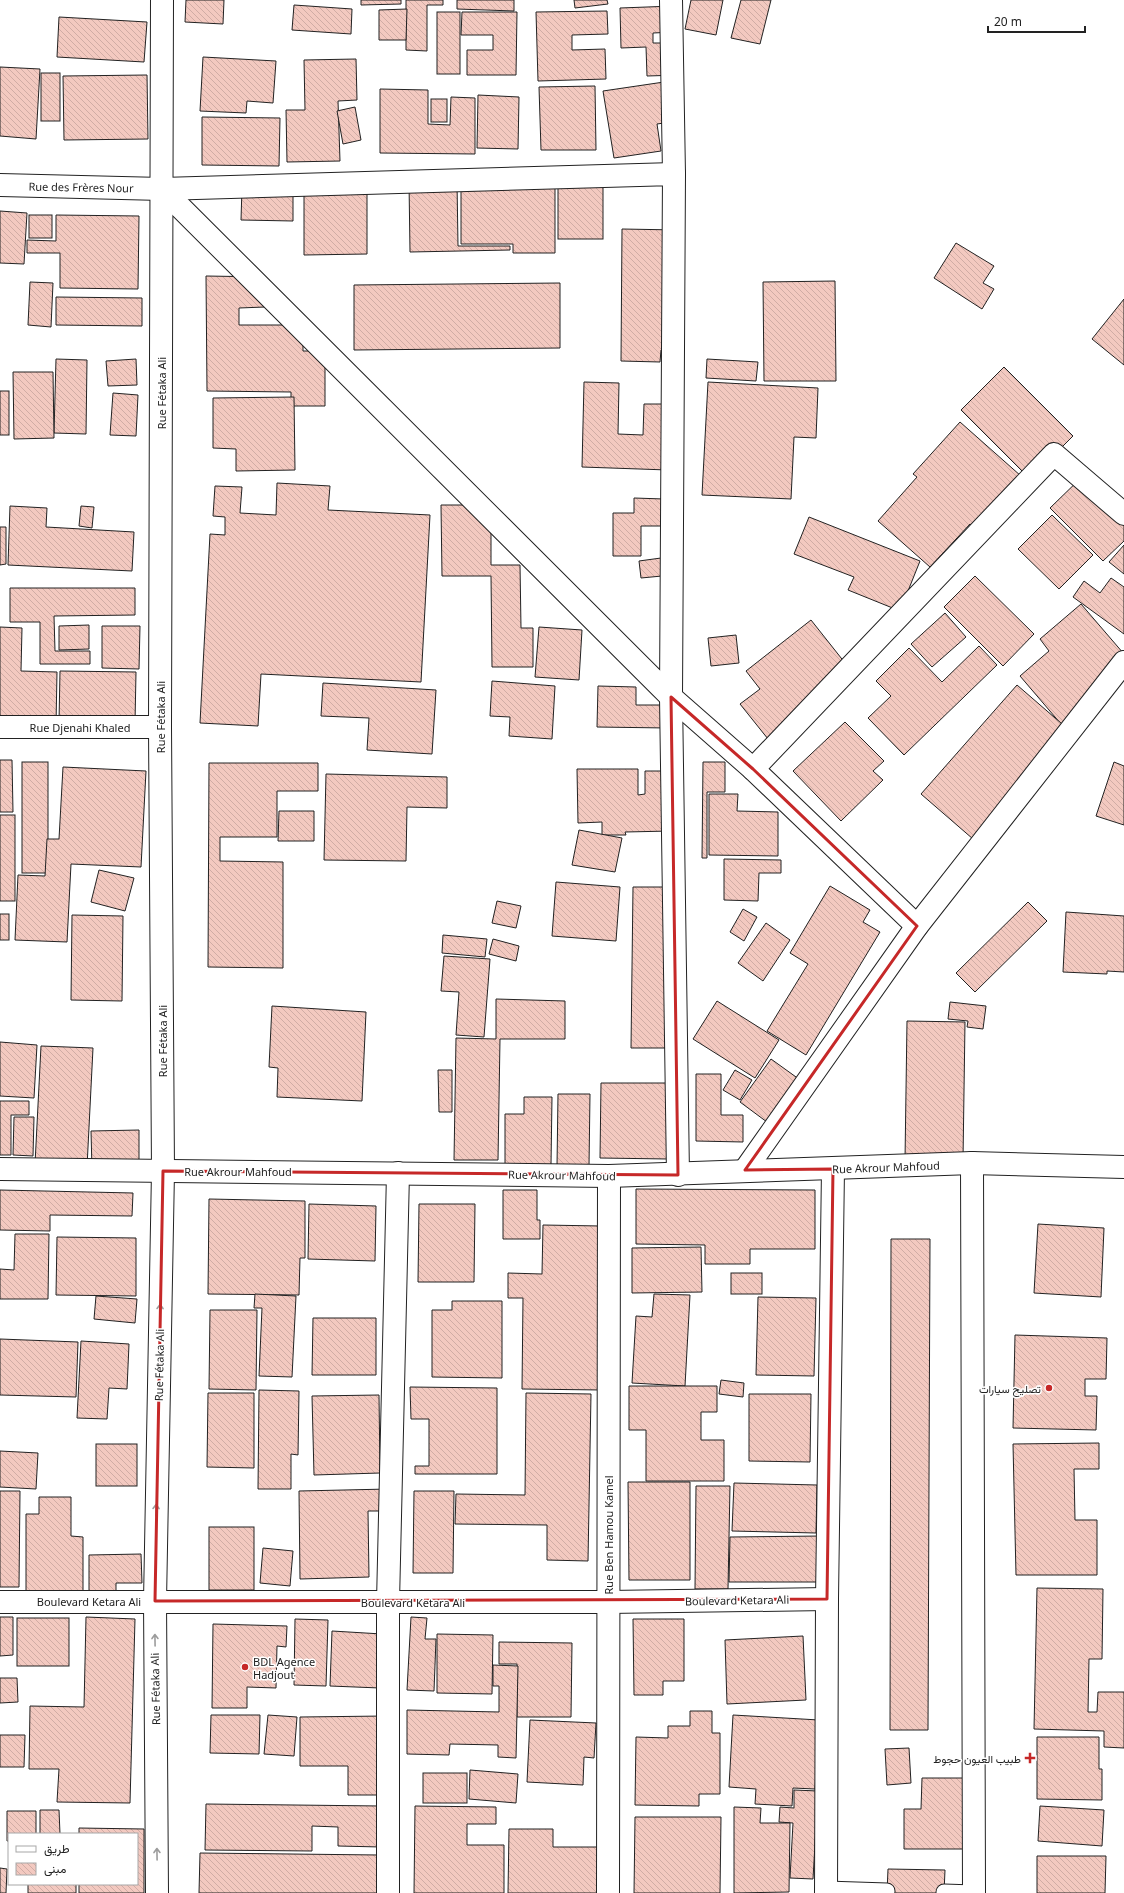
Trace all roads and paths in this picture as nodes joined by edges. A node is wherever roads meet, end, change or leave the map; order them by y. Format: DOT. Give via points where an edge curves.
graph roads {
  1 [pos="162,0"];
  2 [pos="671,0"];
  3 [pos="674,174"];
  4 [pos="0,185"];
  5 [pos="162,189"];
  6 [pos="1124,514"];
  7 [pos="1124,662"];
  8 [pos="672,697"];
  9 [pos="0,727"];
  10 [pos="160,727"];
  11 [pos="753,769"];
  12 [pos="917,926"];
  13 [pos="972,1164"];
  14 [pos="1124,1167"];
  15 [pos="0,1169"];
  16 [pos="833,1169"];
  17 [pos="745,1170"];
  18 [pos="163,1171"];
  19 [pos="398,1172"];
  20 [pos="678,1175"];
  21 [pos="609,1176"];
  22 [pos="827,1599"];
  23 [pos="154,1601"];
  24 [pos="0,1602"];
  25 [pos="388,1602"];
  26 [pos="608,1602"];
  27 [pos="826,1891"];
  28 [pos="887,1891"];
  29 [pos="944,1892"];
  30 [pos="157,1893"];
  31 [pos="388,1893"];
  32 [pos="608,1893"];
  33 [pos="974,1893"];
  1 -- 5 [label="street, Rue Fétaka Ali"];
  2 -- 3 [label="street"];
  3 -- 5 [label="street, Rue des Frères Nour"];
  3 -- 8 [label="street"];
  4 -- 5 [label="street, Rue des Frères Nour"];
  5 -- 8 [label="street"];
  5 -- 10 [label="street, Rue Fétaka Ali"];
  6 -- 11 [label="street" via="1054,454"];
  7 -- 12 [label="street"];
  8 -- 11 [label="street"];
  8 -- 20 [label="street"];
  9 -- 10 [label="street, Rue Djenahi Khaled"];
  10 -- 18 [label="street, Rue Fétaka Ali"];
  11 -- 12 [label="street"];
  12 -- 17 [label="street"];
  13 -- 14 [label="street, Rue Akrour Mahfoud"];
  13 -- 16 [label="street, Rue Akrour Mahfoud"];
  13 -- 33 [label="street"];
  15 -- 18 [label="street, Rue Akrour Mahfoud"];
  16 -- 17 [label="street, Rue Akrour Mahfoud"];
  16 -- 22 [label="street"];
  17 -- 20 [label="street, Rue Akrour Mahfoud"];
  18 -- 19 [label="street, Rue Akrour Mahfoud"];
  23 -- 18 [label="street, Rue Fétaka Ali, one-way"];
  19 -- 21 [label="street, Rue Akrour Mahfoud"];
  19 -- 25 [label="street"];
  20 -- 21 [label="street, Rue Akrour Mahfoud"];
  21 -- 26 [label="street, Rue Ben Hamou Kamel"];
  22 -- 26 [label="street, Boulevard Ketara Ali"];
  22 -- 27 [label="street"];
  23 -- 24 [label="street, Boulevard Ketara Ali"];
  23 -- 25 [label="street, Boulevard Ketara Ali"];
  30 -- 23 [label="street, Rue Fétaka Ali, one-way"];
  25 -- 26 [label="street, Boulevard Ketara Ali"];
  25 -- 31 [label="street"];
  26 -- 32 [label="street, Rue Ben Hamou Kamel"];
  27 -- 28 [label="lane"];
  29 -- 33 [label="lane"];
}
